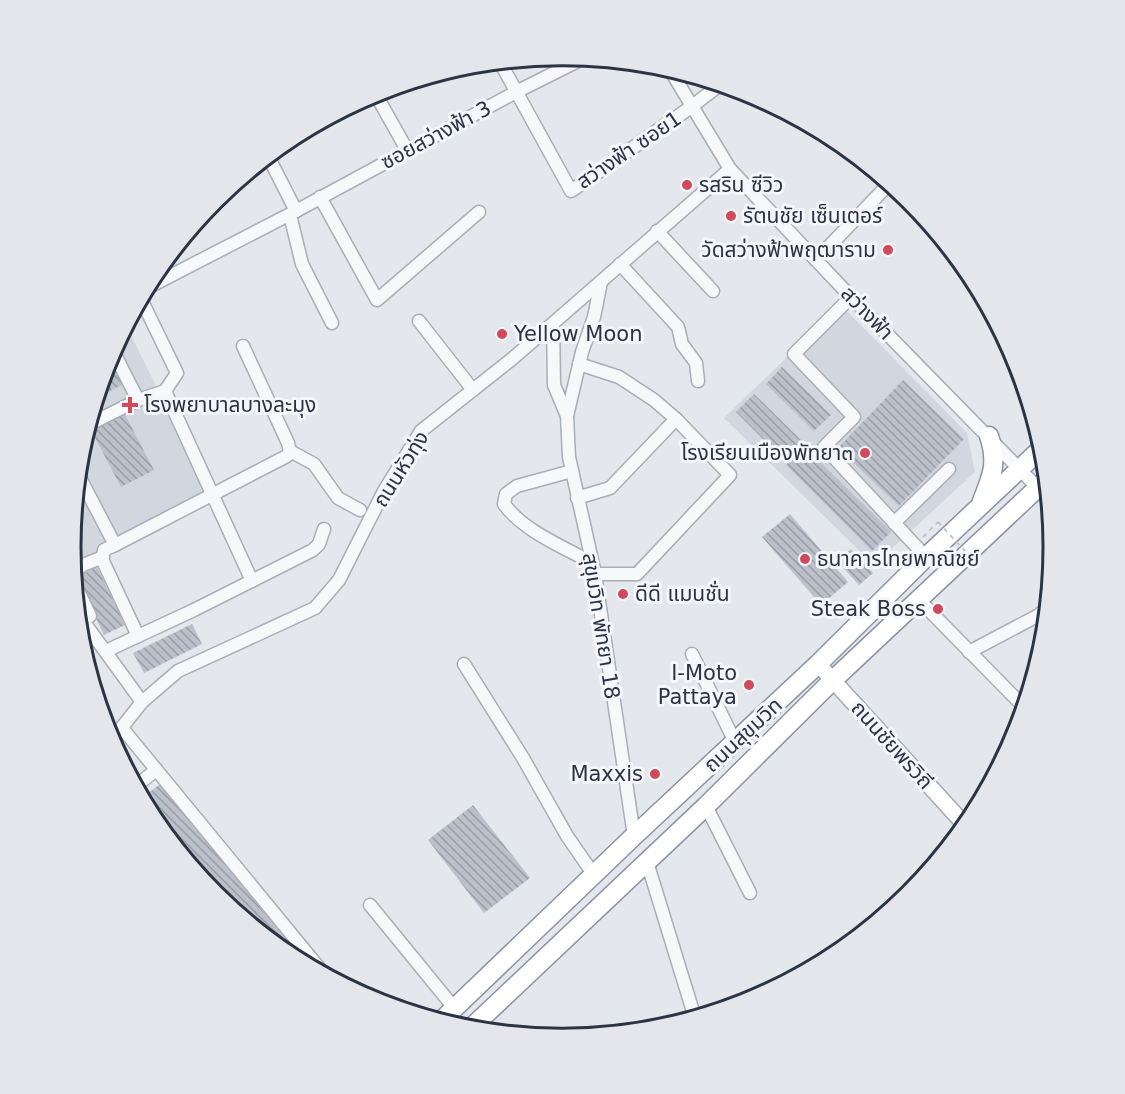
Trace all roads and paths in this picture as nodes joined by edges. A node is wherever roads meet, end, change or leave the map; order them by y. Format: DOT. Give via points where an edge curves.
graph roads {
  1 [pos="568,66"];
  2 [pos="504,70"];
  3 [pos="675,79"];
  4 [pos="713,91"];
  5 [pos="516,92"];
  6 [pos="380,102"];
  7 [pos="691,107"];
  8 [pos="407,150"];
  9 [pos="271,164"];
  10 [pos="730,169"];
  11 [pos="884,189"];
  12 [pos="320,197"];
  13 [pos="479,212"];
  14 [pos="293,213"];
  15 [pos="657,231"];
  16 [pos="816,260"];
  17 [pos="620,264"];
  18 [pos="163,280"];
  19 [pos="601,282"];
  20 [pos="713,291"];
  21 [pos="852,297"];
  22 [pos="145,307"];
  23 [pos="419,321"];
  24 [pos="332,323"];
  25 [pos="554,324"];
  26 [pos="243,346"];
  27 [pos="119,362"];
  28 [pos="579,364"];
  29 [pos="698,381"];
  30 [pos="473,390"];
  31 [pos="165,391"];
  32 [pos="138,400"];
  33 [pos="567,416"];
  34 [pos="99,419"];
  35 [pos="676,419"];
  36 [pos="989,436"];
  37 [pos="290,451"];
  38 [pos="1034,455"];
  39 [pos="1020,468"];
  40 [pos="949,469"];
  41 [pos="572,471"];
  42 [pos="1038,481"];
  43 [pos="1039,487"];
  44 [pos="86,489"];
  45 [pos="212,496"];
  46 [pos="577,498"];
  47 [pos="980,506"];
  48 [pos="360,510"];
  49 [pos="894,523"];
  50 [pos="324,529"];
  51 [pos="930,530"];
  52 [pos="115,545"];
  53 [pos="103,557"];
  54 [pos="926,557"];
  55 [pos="976,563"];
  56 [pos="82,566"];
  57 [pos="594,568"];
  58 [pos="252,581"];
  59 [pos="919,600"];
  60 [pos="1038,618"];
  61 [pos="88,621"];
  62 [pos="138,636"];
  63 [pos="106,651"];
  64 [pos="969,652"];
  65 [pos="692,654"];
  66 [pos="464,664"];
  67 [pos="818,664"];
  68 [pos="833,680"];
  69 [pos="1018,701"];
  70 [pos="142,702"];
  71 [pos="118,730"];
  72 [pos="123,741"];
  73 [pos="735,742"];
  74 [pos="156,770"];
  75 [pos="142,781"];
  76 [pos="706,806"];
  77 [pos="959,818"];
  78 [pos="634,836"];
  79 [pos="647,862"];
  80 [pos="594,875"];
  81 [pos="750,893"];
  82 [pos="370,905"];
  83 [pos="309,956"];
  84 [pos="455,1009"];
  85 [pos="693,1010"];
  86 [pos="449,1014"];
  87 [pos="479,1021"];
  1 -- 5 [label="street, ซอยสว่างฟ้า 3"];
  2 -- 5 [label="street"];
  3 -- 7 [label="street, สว่างฟ้า"];
  4 -- 7 [label="street"];
  5 -- 7 [label="street, สว่างฟ้า ซอย1" via="571,191"];
  5 -- 8 [label="street, ซอยสว่างฟ้า 3"];
  6 -- 8 [label="street"];
  7 -- 10 [label="street, สว่างฟ้า"];
  8 -- 12 [label="street, ซอยสว่างฟ้า 3"];
  9 -- 14 [label="street"];
  10 -- 15 [label="street, ถนนหัวทุ่ง"];
  10 -- 16 [label="street, สว่างฟ้า"];
  11 -- 16 [label="street"];
  12 -- 13 [label="street" via="377,300"];
  12 -- 14 [label="street, ซอยสว่างฟ้า 3"];
  14 -- 18 [label="street, ซอยสว่างฟ้า 3"];
  14 -- 24 [label="street" via="302,264"];
  15 -- 17 [label="street, ถนนหัวทุ่ง"];
  15 -- 20 [label="street"];
  16 -- 21 [label="street, สว่างฟ้า"];
  17 -- 19 [label="street, ถนนหัวทุ่ง"];
  17 -- 29 [label="street" via="678,327 682,344 696,363"];
  19 -- 25 [label="street, ถนนหัวทุ่ง"];
  19 -- 28 [label="street, สุขุมวิท พัทยา 18"];
  21 -- 36 [label="street, สว่างฟ้า"];
  21 -- 49 [label="street" via="794,354 854,417 824,447"];
  22 -- 31 [label="street" via="177,373"];
  23 -- 30 [label="street"];
  25 -- 30 [label="street, ถนนหัวทุ่ง"];
  25 -- 33 [label="street, สุขุมวิท พัทยา 18" via="554,385"];
  26 -- 37 [label="street"];
  27 -- 32 [label="street"];
  28 -- 33 [label="street, สุขุมวิท พัทยา 18"];
  28 -- 35 [label="street" via="619,377"];
  30 -- 70 [label="street, ถนนหัวทุ่ง" via="421,431 384,490 339,580 315,608 178,671"];
  31 -- 32 [label="street"];
  31 -- 45 [label="street"];
  32 -- 34 [label="street"];
  33 -- 41 [label="street, สุขุมวิท พัทยา 18"];
  35 -- 46 [label="street" via="610,488"];
  35 -- 57 [label="street" via="730,475 637,574"];
  36 -- 39 [label="street, สว่างฟ้า"];
  36 -- 47 [label="highway" via="995,464"];
  37 -- 45 [label="street" via="282,460"];
  37 -- 48 [label="street" via="314,464 338,498"];
  38 -- 39 [label="highway, ถนนสุขุมวิท"];
  39 -- 42 [label="street, สว่างฟ้า"];
  39 -- 47 [label="highway, ถนนสุขุมวิท"];
  40 -- 49 [label="street"];
  41 -- 46 [label="street, สุขุมวิท พัทยา 18"];
  41 -- 57 [label="street" via="517,486 506,494 504,504 525,525"];
  43 -- 59 [label="highway, ถนนสุขุมวิท"];
  44 -- 52 [label="street"];
  45 -- 52 [label="street"];
  45 -- 58 [label="street"];
  46 -- 57 [label="street, สุขุมวิท พัทยา 18"];
  47 -- 54 [label="highway, ถนนสุขุมวิท"];
  49 -- 54 [label="street"];
  50 -- 58 [label="street" via="317,547"];
  51 -- 55 [label="path, bridge" via="938,522"];
  52 -- 53 [label="street" via="104,550"];
  53 -- 56 [label="street"];
  53 -- 62 [label="street"];
  54 -- 67 [label="highway, ถนนสุขุมวิท"];
  57 -- 78 [label="street, สุขุมวิท พัทยา 18"];
  58 -- 62 [label="street"];
  59 -- 64 [label="street"];
  59 -- 68 [label="highway, ถนนสุขุมวิท"];
  60 -- 64 [label="street"];
  61 -- 63 [label="street"];
  62 -- 63 [label="street"];
  63 -- 70 [label="street"];
  64 -- 69 [label="street"];
  65 -- 73 [label="street"];
  66 -- 80 [label="street"];
  67 -- 68 [label="main road, ถนนชัยพรวิถี"];
  67 -- 73 [label="highway, ถนนสุขุมวิท"];
  68 -- 76 [label="highway, ถนนสุขุมวิท"];
  68 -- 77 [label="main road, ถนนชัยพรวิถี"];
  70 -- 71 [label="street, ถนนหัวทุ่ง"];
  72 -- 74 [label="street"];
  73 -- 78 [label="highway, ถนนสุขุมวิท"];
  74 -- 75 [label="street"];
  74 -- 83 [label="street"];
  76 -- 79 [label="highway, ถนนสุขุมวิท"];
  76 -- 81 [label="street"];
  78 -- 80 [label="highway, ถนนสุขุมวิท"];
  79 -- 85 [label="street"];
  79 -- 87 [label="highway, ถนนสุขุมวิท"];
  80 -- 84 [label="highway, ถนนสุขุมวิท"];
  82 -- 84 [label="street"];
  84 -- 86 [label="highway, ถนนสุขุมวิท"];
}
